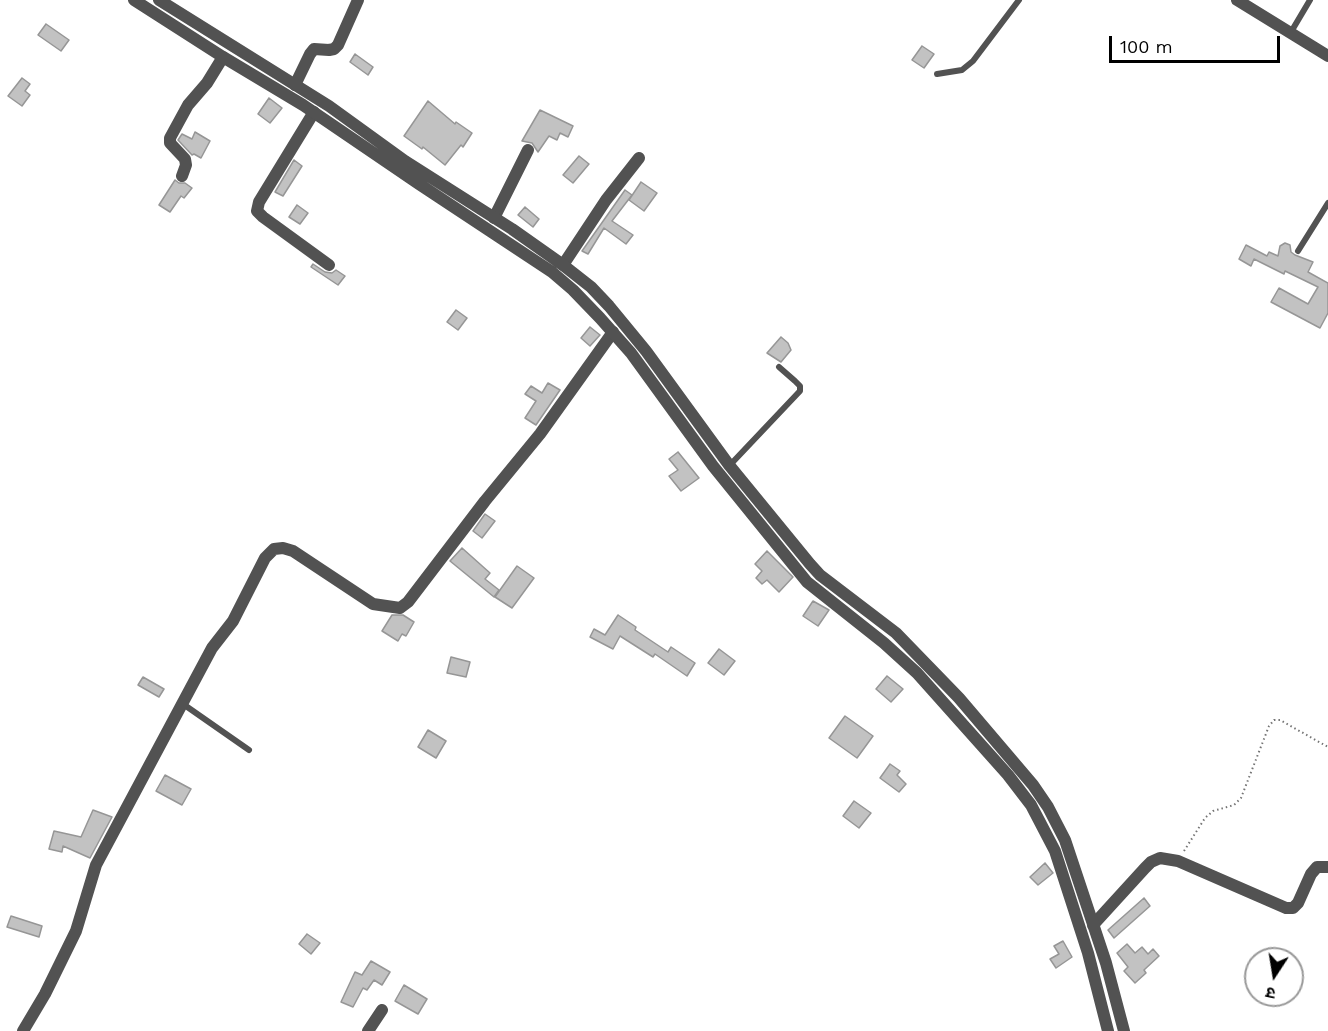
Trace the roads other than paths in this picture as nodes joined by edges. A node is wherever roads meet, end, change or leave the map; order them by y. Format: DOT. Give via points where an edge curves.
graph roads {
  1 [pos="134,0"];
  2 [pos="159,0"];
  3 [pos="358,0"];
  4 [pos="1019,0"];
  5 [pos="1237,0"];
  6 [pos="1311,0"];
  7 [pos="1291,32"];
  8 [pos="1328,56"];
  9 [pos="223,57"];
  10 [pos="937,75"];
  11 [pos="295,85"];
  12 [pos="314,112"];
  13 [pos="528,150"];
  14 [pos="639,158"];
  15 [pos="182,176"];
  16 [pos="1328,203"];
  17 [pos="494,218"];
  18 [pos="1298,251"];
  19 [pos="330,264"];
  20 [pos="563,265"];
  21 [pos="613,332"];
  22 [pos="779,367"];
  23 [pos="729,465"];
  24 [pos="183,704"];
  25 [pos="249,750"];
  26 [pos="1328,867"];
  27 [pos="1093,925"];
  28 [pos="382,1010"];
  29 [pos="22,1031"];
  30 [pos="368,1031"];
  31 [pos="1108,1031"];
  32 [pos="1124,1031"];
  1 -- 9 [label="street"];
  2 -- 11 [label="street"];
  3 -- 11 [label="street" via="338,45 334,49 314,50"];
  4 -- 10 [label="lane" via="973,61 962,70"];
  5 -- 7 [label="street"];
  6 -- 7 [label="lane"];
  7 -- 8 [label="street"];
  9 -- 12 [label="street"];
  9 -- 15 [label="street" via="188,105 170,138 185,159"];
  11 -- 17 [label="street"];
  12 -- 19 [label="street" via="257,211"];
  12 -- 21 [label="street" via="552,272"];
  13 -- 17 [label="street"];
  14 -- 20 [label="street"];
  16 -- 18 [label="lane"];
  17 -- 20 [label="street"];
  20 -- 23 [label="street" via="591,288 634,335"];
  21 -- 24 [label="street" via="540,434 408,602 400,608 373,604 293,551 274,549 265,558 233,621 212,648"];
  21 -- 31 [label="street" via="713,466 807,582 917,673 1031,805 1055,851"];
  22 -- 23 [label="lane" via="800,386 800,391"];
  23 -- 27 [label="street" via="815,570 896,633 1021,769 1065,840"];
  24 -- 25 [label="lane"];
  24 -- 29 [label="street" via="96,865 76,931"];
  26 -- 27 [label="street" via="1317,867 1298,903 1286,908 1178,861 1160,858 1151,862"];
  27 -- 32 [label="street"];
  28 -- 30 [label="street"];
}
